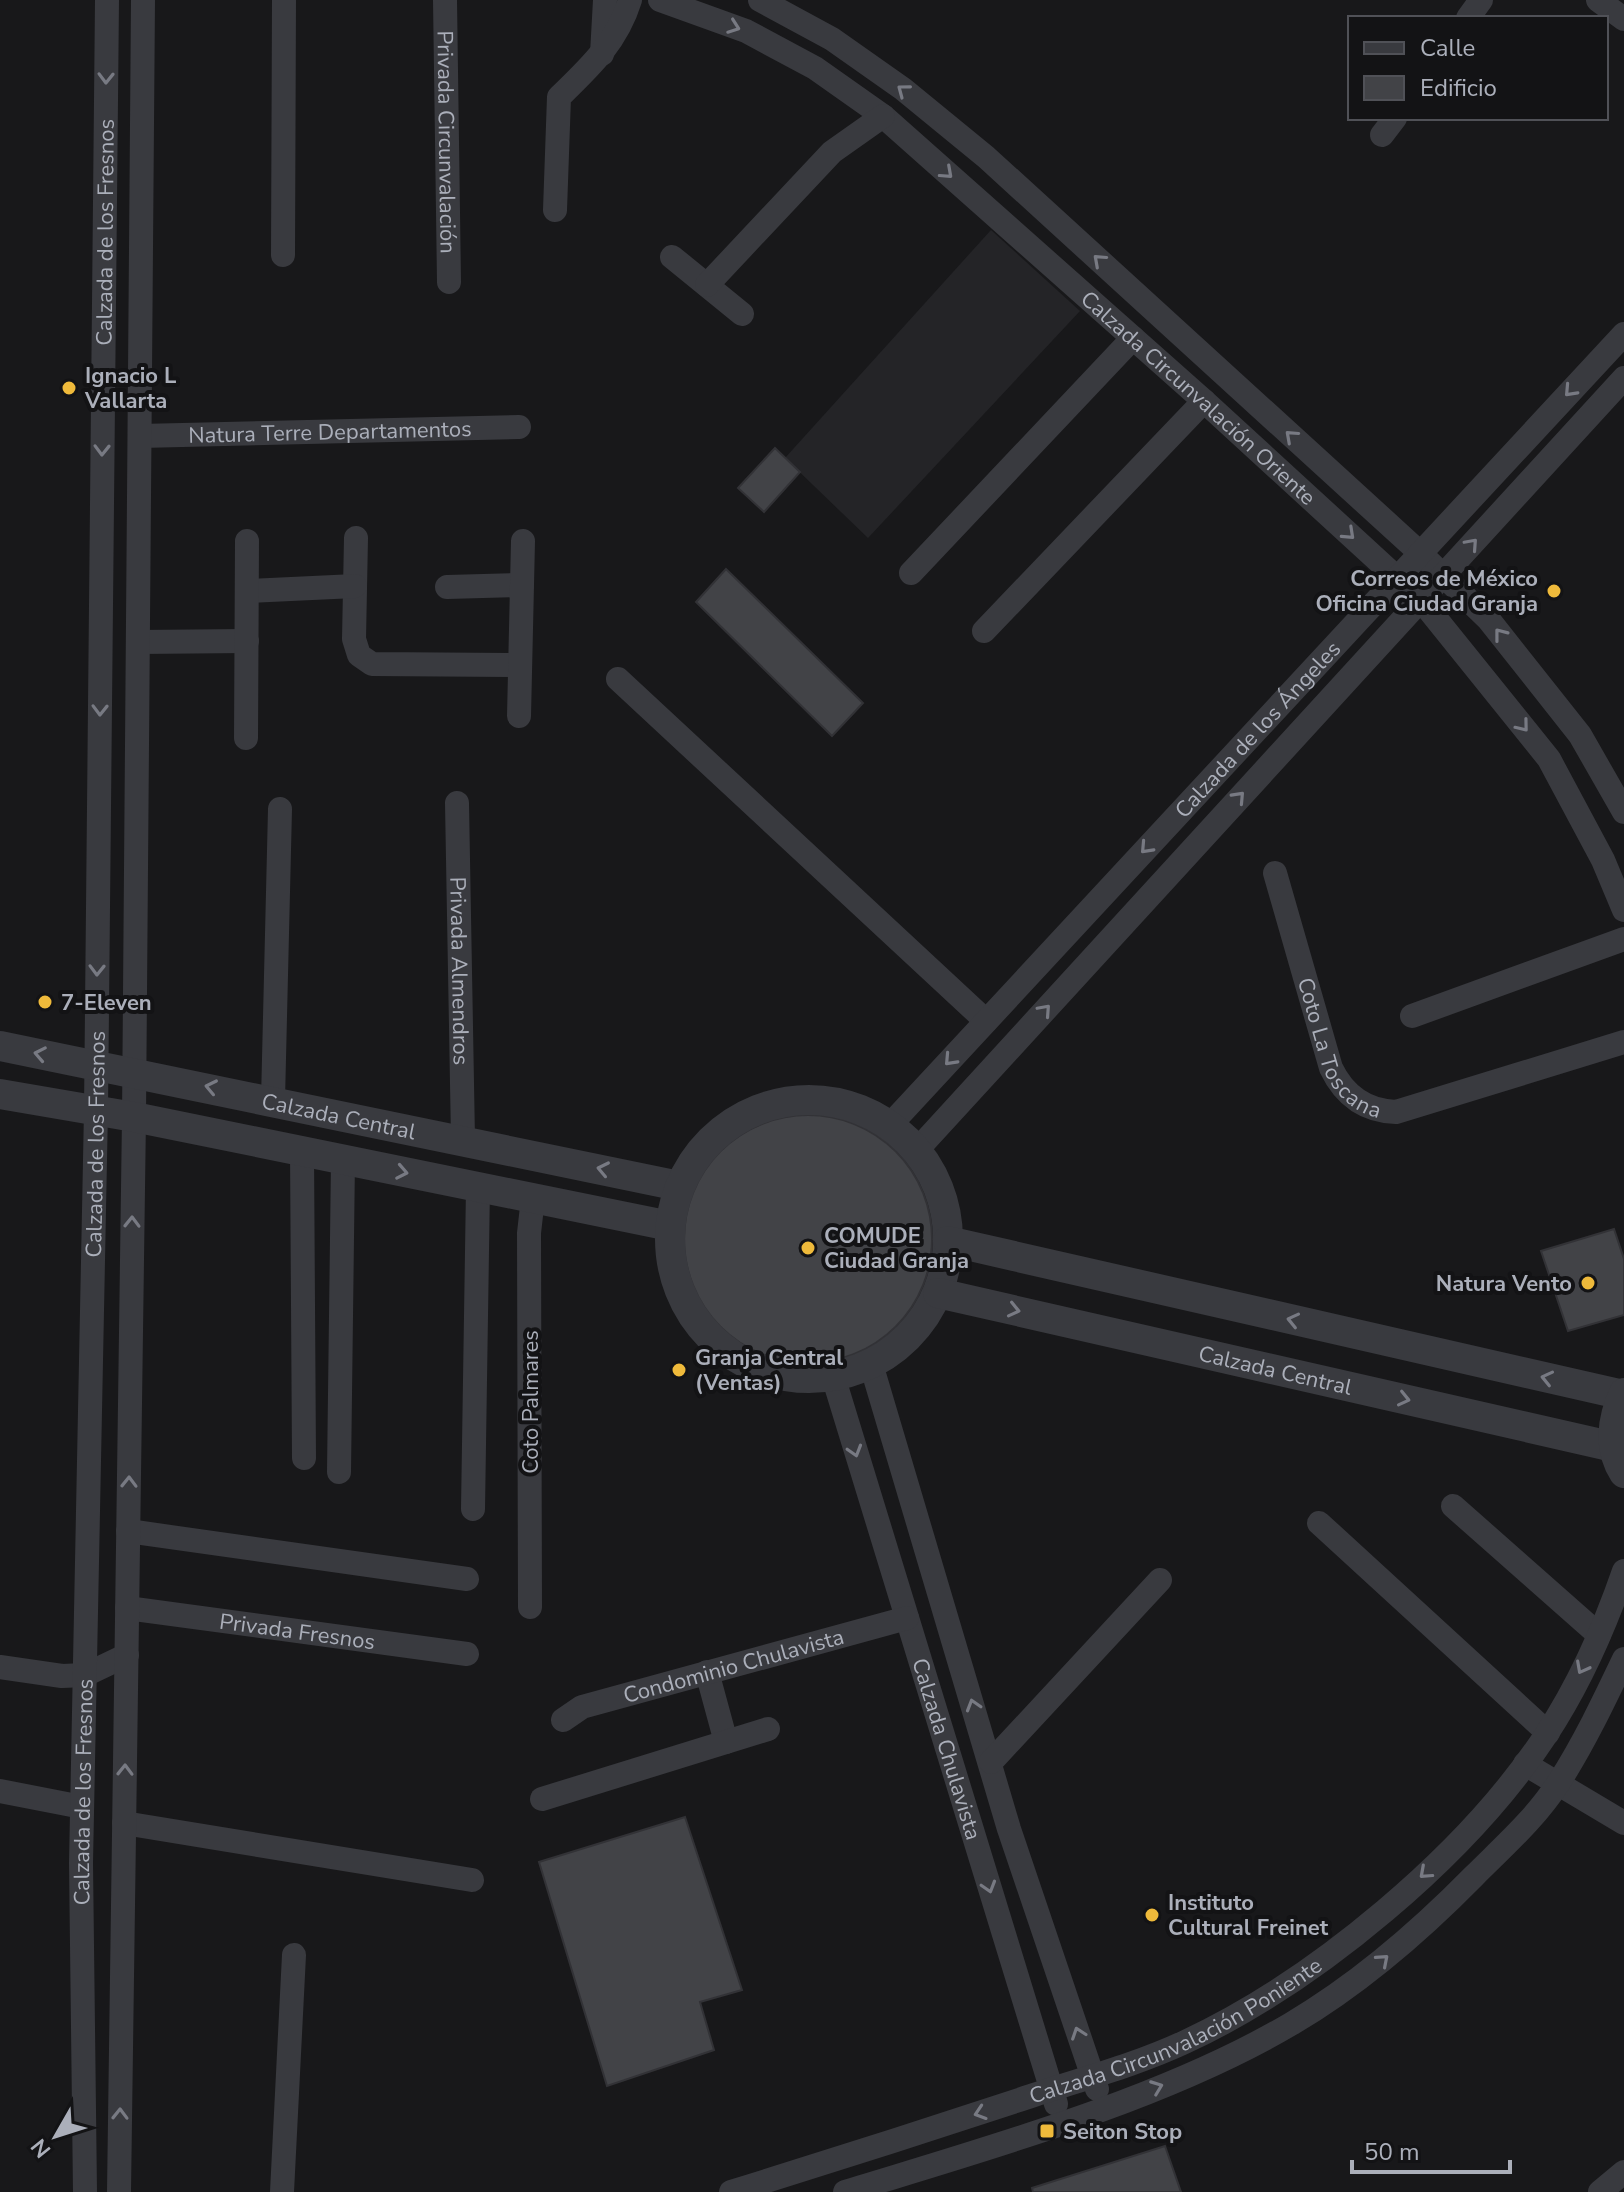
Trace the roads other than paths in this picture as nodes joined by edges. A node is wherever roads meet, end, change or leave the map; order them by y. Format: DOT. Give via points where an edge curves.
graph roads {
  1 [pos="107,0"];
  2 [pos="143,0"];
  3 [pos="284,0"];
  4 [pos="445,0"];
  5 [pos="605,0"];
  6 [pos="630,0"];
  7 [pos="660,0"];
  8 [pos="760,0"];
  9 [pos="1598,0"];
  10 [pos="1624,19"];
  11 [pos="602,56"];
  12 [pos="862,101"];
  13 [pos="883,116"];
  14 [pos="832,152"];
  15 [pos="1024,192"];
  16 [pos="555,210"];
  17 [pos="999,218"];
  18 [pos="283,255"];
  19 [pos="672,257"];
  20 [pos="104,260"];
  21 [pos="141,262"];
  22 [pos="449,282"];
  23 [pos="707,285"];
  24 [pos="742,314"];
  25 [pos="1624,334"];
  26 [pos="1133,338"];
  27 [pos="1624,378"];
  28 [pos="1204,401"];
  29 [pos="519,427"];
  30 [pos="140,436"];
  31 [pos="102,484"];
  32 [pos="139,485"];
  33 [pos="356,538"];
  34 [pos="247,541"];
  35 [pos="523,541"];
  36 [pos="1419,552"];
  37 [pos="911,573"];
  38 [pos="1444,576"];
  39 [pos="1395,577"];
  40 [pos="522,585"];
  41 [pos="355,586"];
  42 [pos="447,587"];
  43 [pos="247,591"];
  44 [pos="1421,600"];
  45 [pos="984,631"];
  46 [pos="247,641"];
  47 [pos="138,642"];
  48 [pos="520,665"];
  49 [pos="618,679"];
  50 [pos="519,716"];
  51 [pos="246,738"];
  52 [pos="457,803"];
  53 [pos="1622,803"];
  54 [pos="280,809"];
  55 [pos="1275,873"];
  56 [pos="1624,910"];
  57 [pos="1624,939"];
  58 [pos="1412,1016"];
  59 [pos="986,1021"];
  60 [pos="1624,1042"];
  61 [pos="0,1046"];
  62 [pos="97,1064"];
  63 [pos="134,1071"];
  64 [pos="0,1094"];
  65 [pos="273,1100"];
  66 [pos="96,1110"];
  67 [pos="134,1117"];
  68 [pos="890,1125"];
  69 [pos="463,1139"];
  70 [pos="917,1150"];
  71 [pos="302,1151"];
  72 [pos="343,1160"];
  73 [pos="679,1186"];
  74 [pos="478,1187"];
  75 [pos="533,1198"];
  76 [pos="670,1226"];
  77 [pos="948,1241"];
  78 [pos="938,1293"];
  79 [pos="871,1364"];
  80 [pos="833,1376"];
  81 [pos="1623,1394"];
  82 [pos="304,1458"];
  83 [pos="1619,1460"];
  84 [pos="339,1472"];
  85 [pos="1453,1506"];
  86 [pos="473,1509"];
  87 [pos="1319,1523"];
  88 [pos="128,1531"];
  89 [pos="1624,1571"];
  90 [pos="467,1579"];
  91 [pos="1160,1580"];
  92 [pos="530,1607"];
  93 [pos="127,1608"];
  94 [pos="907,1618"];
  95 [pos="1599,1635"];
  96 [pos="467,1654"];
  97 [pos="127,1655"];
  98 [pos="1624,1659"];
  99 [pos="0,1667"];
  100 [pos="707,1672"];
  101 [pos="85,1675"];
  102 [pos="563,1720"];
  103 [pos="768,1729"];
  104 [pos="1548,1733"];
  105 [pos="726,1742"];
  106 [pos="991,1762"];
  107 [pos="1525,1764"];
  108 [pos="1558,1784"];
  109 [pos="0,1791"];
  110 [pos="542,1799"];
  111 [pos="82,1807"];
  112 [pos="124,1823"];
  113 [pos="1624,1823"];
  114 [pos="1009,1829"];
  115 [pos="974,1840"];
  116 [pos="472,1880"];
  117 [pos="294,1955"];
  118 [pos="1322,1960"];
  119 [pos="1345,1990"];
  120 [pos="1092,2076"];
  121 [pos="1052,2089"];
  122 [pos="1102,2107"];
  123 [pos="1061,2121"];
  124 [pos="884,2144"];
  125 [pos="1624,2172"];
  126 [pos="895,2177"];
  127 [pos="85,2192"];
  128 [pos="119,2192"];
  129 [pos="282,2192"];
  130 [pos="731,2192"];
  131 [pos="845,2192"];
  132 [pos="1600,2192"];
  1 -- 20 [label="street, Calzada de los Fresnos, one-way"];
  2 -- 21 [label="street, Calzada de los Fresnos"];
  3 -- 18 [label="street"];
  4 -- 22 [label="street, Privada Circunvalación"];
  5 -- 11 [label="street"];
  6 -- 11 [label="street"];
  7 -- 12 [label="street, Calzada Circunvalación Oriente, one-way" via="746,31"];
  15 -- 8 [label="street, Calzada Circunvalación Oriente, one-way" via="903,89 832,39"];
  9 -- 10 [label="street"];
  11 -- 16 [label="street" via="559,97"];
  12 -- 13 [label="street, Calzada Circunvalación Oriente"];
  12 -- 14 [label="street"];
  13 -- 14 [label="street"];
  13 -- 17 [label="street, Calzada Circunvalación Oriente, one-way"];
  14 -- 23 [label="street"];
  15 -- 17 [label="street"];
  36 -- 15 [label="street, Calzada Circunvalación Oriente, one-way"];
  17 -- 26 [label="street, Calzada Circunvalación Oriente"];
  19 -- 23 [label="street"];
  20 -- 21 [label="street"];
  20 -- 31 [label="street, Calzada de los Fresnos, one-way"];
  21 -- 30 [label="street, Calzada de los Fresnos"];
  23 -- 24 [label="street"];
  25 -- 36 [label="street, Calzada de los Ángeles, one-way"];
  26 -- 28 [label="street, Calzada Circunvalación Oriente"];
  26 -- 37 [label="street"];
  38 -- 27 [label="street, Calzada de los Ángeles, one-way"];
  28 -- 39 [label="street, Calzada Circunvalación Oriente, one-way"];
  28 -- 45 [label="street"];
  29 -- 30 [label="street, Natura Terre Departamentos"];
  30 -- 32 [label="street, Calzada de los Fresnos"];
  31 -- 32 [label="street"];
  31 -- 62 [label="street, Calzada de los Fresnos, one-way"];
  32 -- 47 [label="street, Calzada de los Fresnos"];
  33 -- 41 [label="street"];
  34 -- 43 [label="street"];
  35 -- 40 [label="street"];
  36 -- 38 [label="street, Calzada Circunvalación Oriente"];
  36 -- 39 [label="street, Calzada de los Ángeles"];
  38 -- 44 [label="street, Calzada de los Ángeles"];
  53 -- 38 [label="street, Calzada Circunvalación Oriente, one-way" via="1580,735 1489,620"];
  39 -- 44 [label="street, Calzada Circunvalación Oriente"];
  39 -- 59 [label="street, Calzada de los Ángeles, one-way"];
  40 -- 42 [label="street"];
  40 -- 48 [label="street"];
  41 -- 43 [label="street"];
  41 -- 48 [label="street" via="354,639 359,655 372,664"];
  43 -- 46 [label="street"];
  44 -- 56 [label="street, Calzada Circunvalación Oriente, one-way" via="1549,759"];
  70 -- 44 [label="street, Calzada de los Ángeles, one-way"];
  46 -- 47 [label="street"];
  46 -- 51 [label="street"];
  47 -- 63 [label="street, Calzada de los Fresnos"];
  48 -- 50 [label="street"];
  49 -- 59 [label="street"];
  52 -- 69 [label="street, Privada Almendros"];
  54 -- 65 [label="street"];
  55 -- 60 [label="street, Coto La Toscana" via="1331,1068 1343,1089 1367,1107 1396,1112"];
  57 -- 58 [label="street"];
  59 -- 68 [label="street, Calzada de los Ángeles, one-way"];
  62 -- 61 [label="street, Calzada Central, one-way"];
  62 -- 63 [label="street, Calzada Central"];
  62 -- 66 [label="street, Calzada de los Fresnos"];
  65 -- 63 [label="street, Calzada Central, one-way"];
  63 -- 67 [label="street, Calzada de los Fresnos"];
  64 -- 66 [label="street, Calzada Central"];
  65 -- 69 [label="street, Calzada Central"];
  66 -- 67 [label="street, Calzada Central"];
  66 -- 101 [label="street, Calzada de los Fresnos"];
  67 -- 71 [label="street, Calzada Central"];
  88 -- 67 [label="street, Calzada de los Fresnos, one-way"];
  68 -- 70 [label="street"];
  68 -- 73 [label="street" via="858,1108 823,1099 787,1100 722,1129 697,1154"];
  73 -- 69 [label="street, Calzada Central, one-way"];
  70 -- 77 [label="street" via="941,1193"];
  71 -- 72 [label="street, Calzada Central"];
  71 -- 82 [label="street"];
  72 -- 74 [label="street, Calzada Central, one-way"];
  72 -- 84 [label="street"];
  73 -- 76 [label="street"];
  74 -- 75 [label="street, Calzada Central"];
  74 -- 86 [label="street"];
  75 -- 76 [label="street, Calzada Central"];
  75 -- 92 [label="street, Coto Palmares"];
  76 -- 80 [label="street" via="676,1282 705,1331 725,1350 776,1374"];
  77 -- 78 [label="street"];
  81 -- 77 [label="street, one-way"];
  78 -- 79 [label="street" via="911,1335"];
  78 -- 83 [label="street, Calzada Central, one-way"];
  79 -- 80 [label="street"];
  106 -- 79 [label="street, Calzada Chulavista, one-way"];
  80 -- 94 [label="street, Calzada Chulavista, one-way"];
  81 -- 83 [label="street" via="1614,1420"];
  85 -- 95 [label="street"];
  87 -- 104 [label="street"];
  88 -- 90 [label="street"];
  88 -- 93 [label="street, Calzada de los Fresnos"];
  89 -- 95 [label="street, Calzada Circunvalación Poniente"];
  91 -- 106 [label="street"];
  93 -- 96 [label="street, Privada Fresnos"];
  93 -- 97 [label="street, Calzada de los Fresnos"];
  94 -- 100 [label="street, Condominio Chulavista"];
  94 -- 115 [label="street, Calzada Chulavista"];
  95 -- 104 [label="street, Calzada Circunvalación Poniente, one-way"];
  97 -- 101 [label="street"];
  112 -- 97 [label="street, Calzada de los Fresnos, one-way"];
  98 -- 108 [label="street, Calzada Circunvalación Poniente"];
  99 -- 101 [label="street"];
  100 -- 102 [label="street, Condominio Chulavista" via="582,1707"];
  100 -- 105 [label="street"];
  101 -- 111 [label="street, Calzada de los Fresnos"];
  103 -- 105 [label="street"];
  104 -- 107 [label="street, Calzada Circunvalación Poniente"];
  105 -- 110 [label="street"];
  106 -- 114 [label="street, Calzada Chulavista"];
  107 -- 108 [label="street"];
  107 -- 118 [label="street, Calzada Circunvalación Poniente, one-way" via="1431,1868"];
  108 -- 113 [label="street"];
  119 -- 108 [label="street, Calzada Circunvalación Poniente, one-way" via="1456,1895 1533,1818"];
  109 -- 111 [label="street"];
  111 -- 127 [label="street, Calzada de los Fresnos"];
  112 -- 116 [label="street"];
  128 -- 112 [label="street, Calzada de los Fresnos, one-way"];
  114 -- 115 [label="street"];
  120 -- 114 [label="street, Calzada Chulavista, one-way"];
  115 -- 121 [label="street, Calzada Chulavista, one-way"];
  117 -- 129 [label="street"];
  118 -- 119 [label="street"];
  118 -- 120 [label="street, Calzada Circunvalación Poniente" via="1185,2042"];
  122 -- 119 [label="street, Calzada Circunvalación Poniente, one-way" via="1200,2070 1290,2025"];
  120 -- 121 [label="street, Calzada Circunvalación Poniente"];
  120 -- 122 [label="street, Calzada Chulavista"];
  121 -- 123 [label="street, Calzada Chulavista"];
  121 -- 124 [label="street, Calzada Circunvalación Poniente, one-way"];
  122 -- 123 [label="street, Calzada Circunvalación Poniente"];
  123 -- 126 [label="street, Calzada Circunvalación Poniente"];
  124 -- 126 [label="street"];
  124 -- 130 [label="street, Calzada Circunvalación Poniente"];
  125 -- 132 [label="street"];
  126 -- 131 [label="street, Calzada Circunvalación Poniente"];
}
